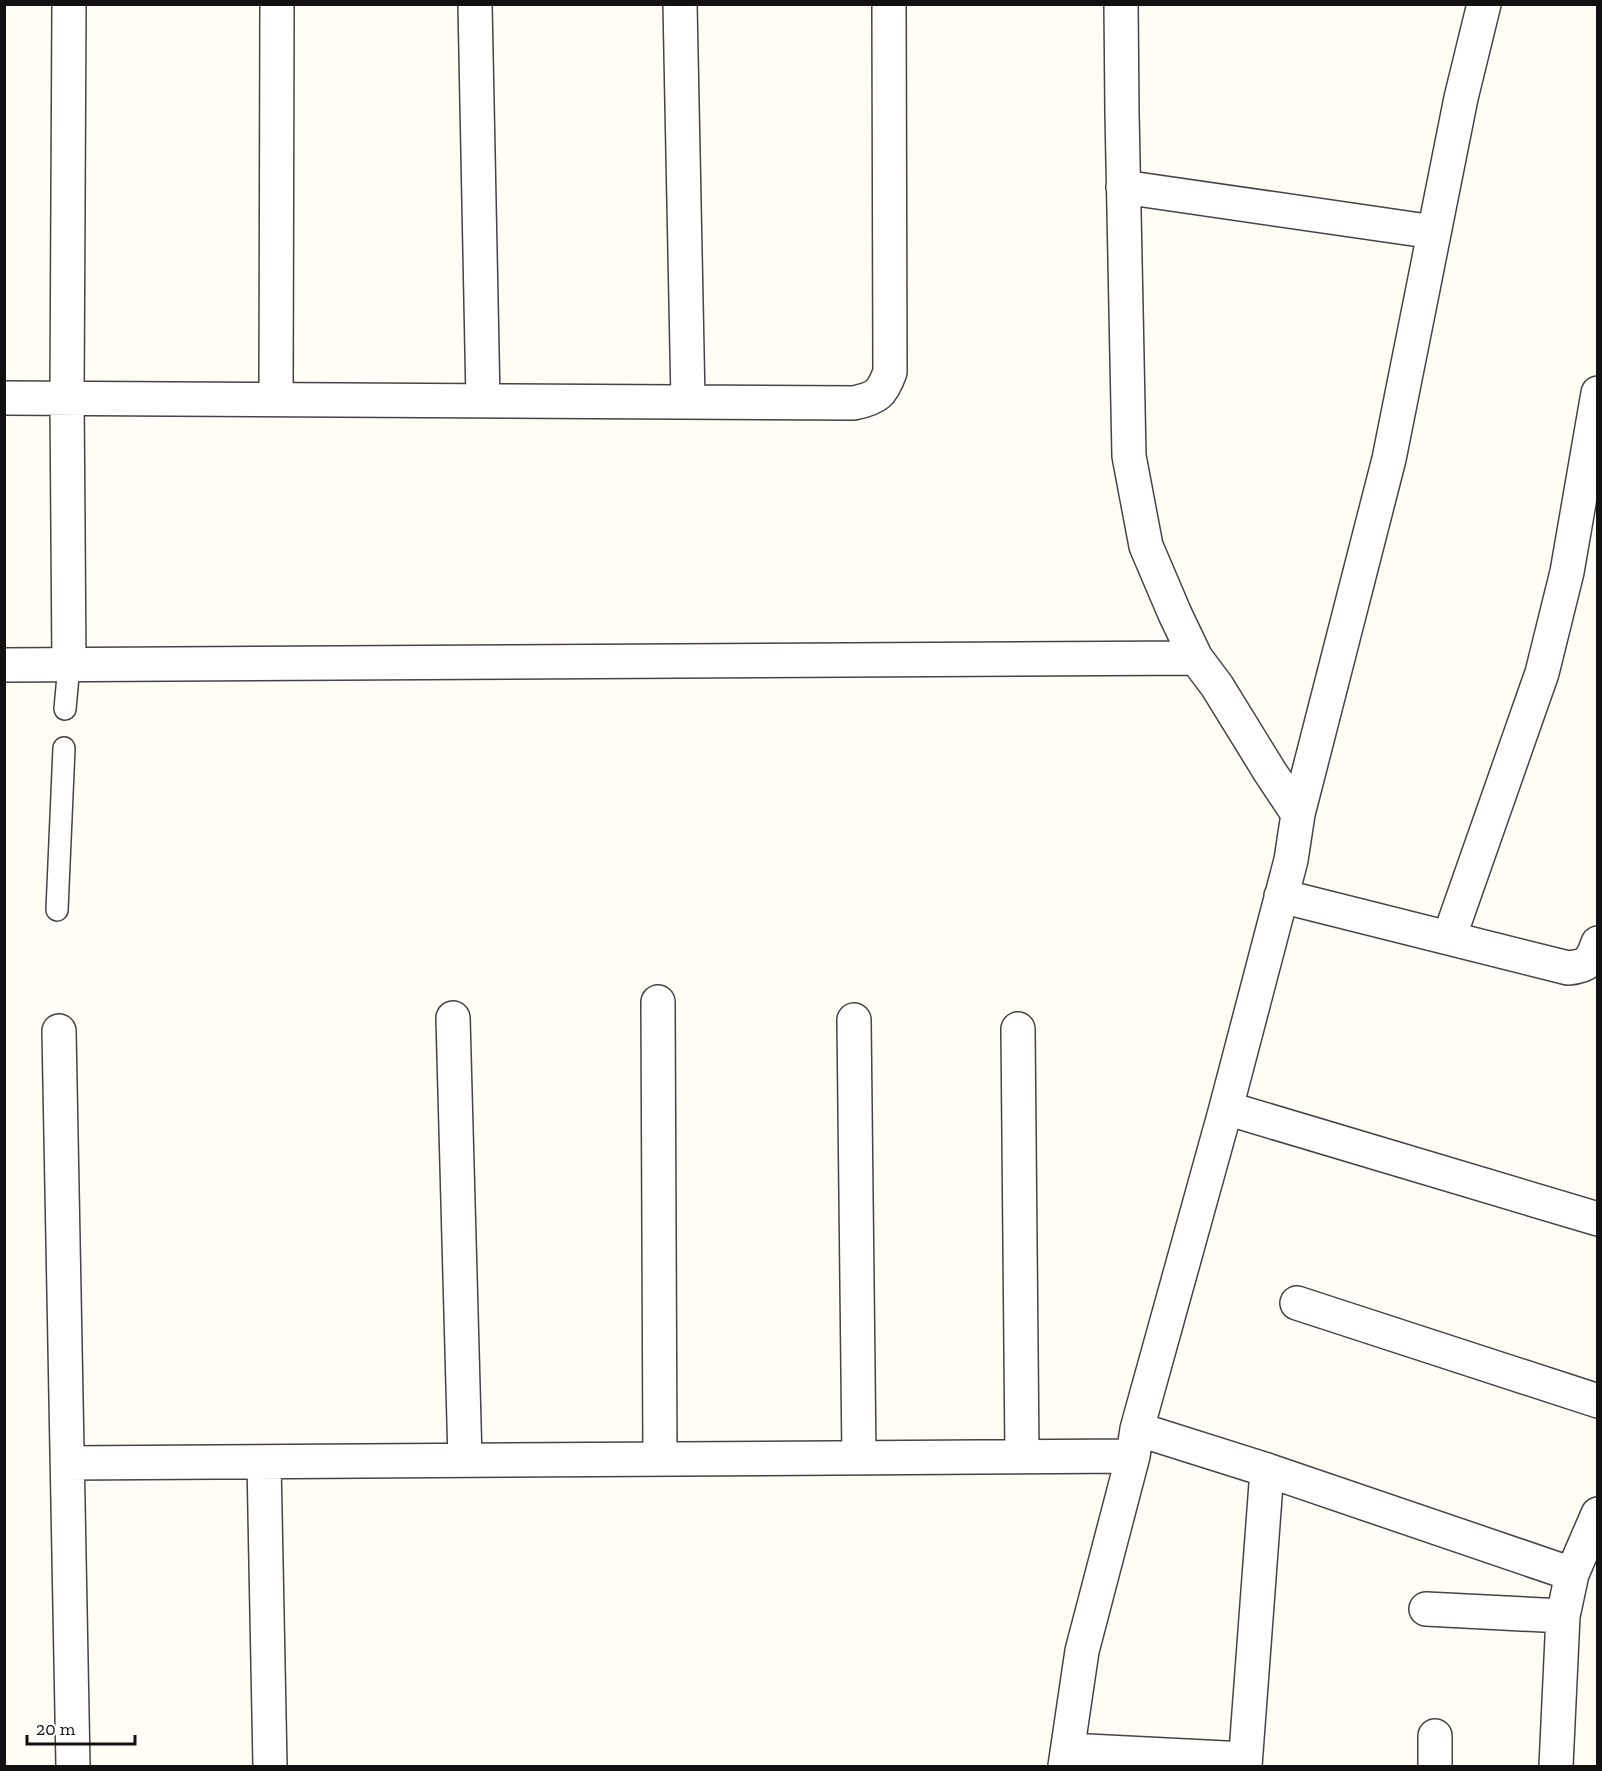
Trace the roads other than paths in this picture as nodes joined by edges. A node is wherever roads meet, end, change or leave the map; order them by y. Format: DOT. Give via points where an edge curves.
graph roads {
  1 [pos="69,4"];
  2 [pos="277,4"];
  3 [pos="475,4"];
  4 [pos="680,4"];
  5 [pos="889,4"];
  6 [pos="1121,4"];
  7 [pos="1484,4"];
  8 [pos="1123,187"];
  9 [pos="1434,232"];
  10 [pos="1598,393"];
  11 [pos="67,397"];
  12 [pos="4,398"];
  13 [pos="276,399"];
  14 [pos="483,400"];
  15 [pos="688,401"];
  16 [pos="1585,547"];
  17 [pos="1196,658"];
  18 [pos="4,665"];
  19 [pos="69,665"];
  20 [pos="65,709"];
  21 [pos="64,748"];
  22 [pos="1298,814"];
  23 [pos="1281,896"];
  24 [pos="57,910"];
  25 [pos="1449,938"];
  26 [pos="1598,943"];
  27 [pos="658,1002"];
  28 [pos="453,1018"];
  29 [pos="855,1020"];
  30 [pos="1018,1029"];
  31 [pos="59,1031"];
  32 [pos="1226,1108"];
  33 [pos="1598,1219"];
  34 [pos="1297,1303"];
  35 [pos="1598,1401"];
  36 [pos="1135,1443"];
  37 [pos="1022,1456"];
  38 [pos="859,1458"];
  39 [pos="660,1459"];
  40 [pos="465,1461"];
  41 [pos="264,1462"];
  42 [pos="68,1463"];
  43 [pos="1267,1470"];
  44 [pos="1598,1514"];
  45 [pos="1572,1574"];
  46 [pos="1426,1609"];
  47 [pos="1563,1616"];
  48 [pos="1067,1759"];
  49 [pos="1245,1763"];
  50 [pos="73,1767"];
  51 [pos="270,1767"];
  52 [pos="1556,1767"];
  1 -- 11 [label="street"];
  2 -- 13 [label="street"];
  3 -- 14 [label="street"];
  4 -- 15 [label="street"];
  5 -- 15 [label="street" via="890,372 884,389 871,399 854,403"];
  6 -- 8 [label="street"];
  7 -- 9 [label="street"];
  8 -- 9 [label="street"];
  8 -- 17 [label="street" via="1129,456 1146,546"];
  9 -- 22 [label="street" via="1389,459"];
  10 -- 16 [label="street"];
  11 -- 12 [label="street"];
  11 -- 13 [label="street"];
  11 -- 19 [label="street"];
  13 -- 14 [label="street"];
  14 -- 15 [label="street"];
  16 -- 25 [label="street" via="1567,572 1542,673"];
  17 -- 19 [label="street"];
  17 -- 22 [label="street"];
  18 -- 19 [label="street"];
  19 -- 20 [label="lane"];
  21 -- 24 [label="lane"];
  22 -- 23 [label="street"];
  23 -- 25 [label="street"];
  23 -- 32 [label="street"];
  25 -- 26 [label="street" via="1568,968 1589,962"];
  27 -- 39 [label="street"];
  28 -- 40 [label="street"];
  29 -- 38 [label="street"];
  30 -- 37 [label="street"];
  31 -- 42 [label="street"];
  32 -- 33 [label="street"];
  32 -- 36 [label="street"];
  34 -- 35 [label="street"];
  36 -- 37 [label="street"];
  36 -- 43 [label="street"];
  36 -- 48 [label="street" via="1082,1651"];
  37 -- 38 [label="street"];
  38 -- 39 [label="street"];
  39 -- 40 [label="street"];
  40 -- 41 [label="street"];
  41 -- 42 [label="street"];
  41 -- 51 [label="street"];
  42 -- 50 [label="street"];
  43 -- 45 [label="street"];
  43 -- 49 [label="street"];
  44 -- 45 [label="street"];
  45 -- 47 [label="street"];
  46 -- 47 [label="street"];
  47 -- 52 [label="street"];
  48 -- 49 [label="street"];
}
